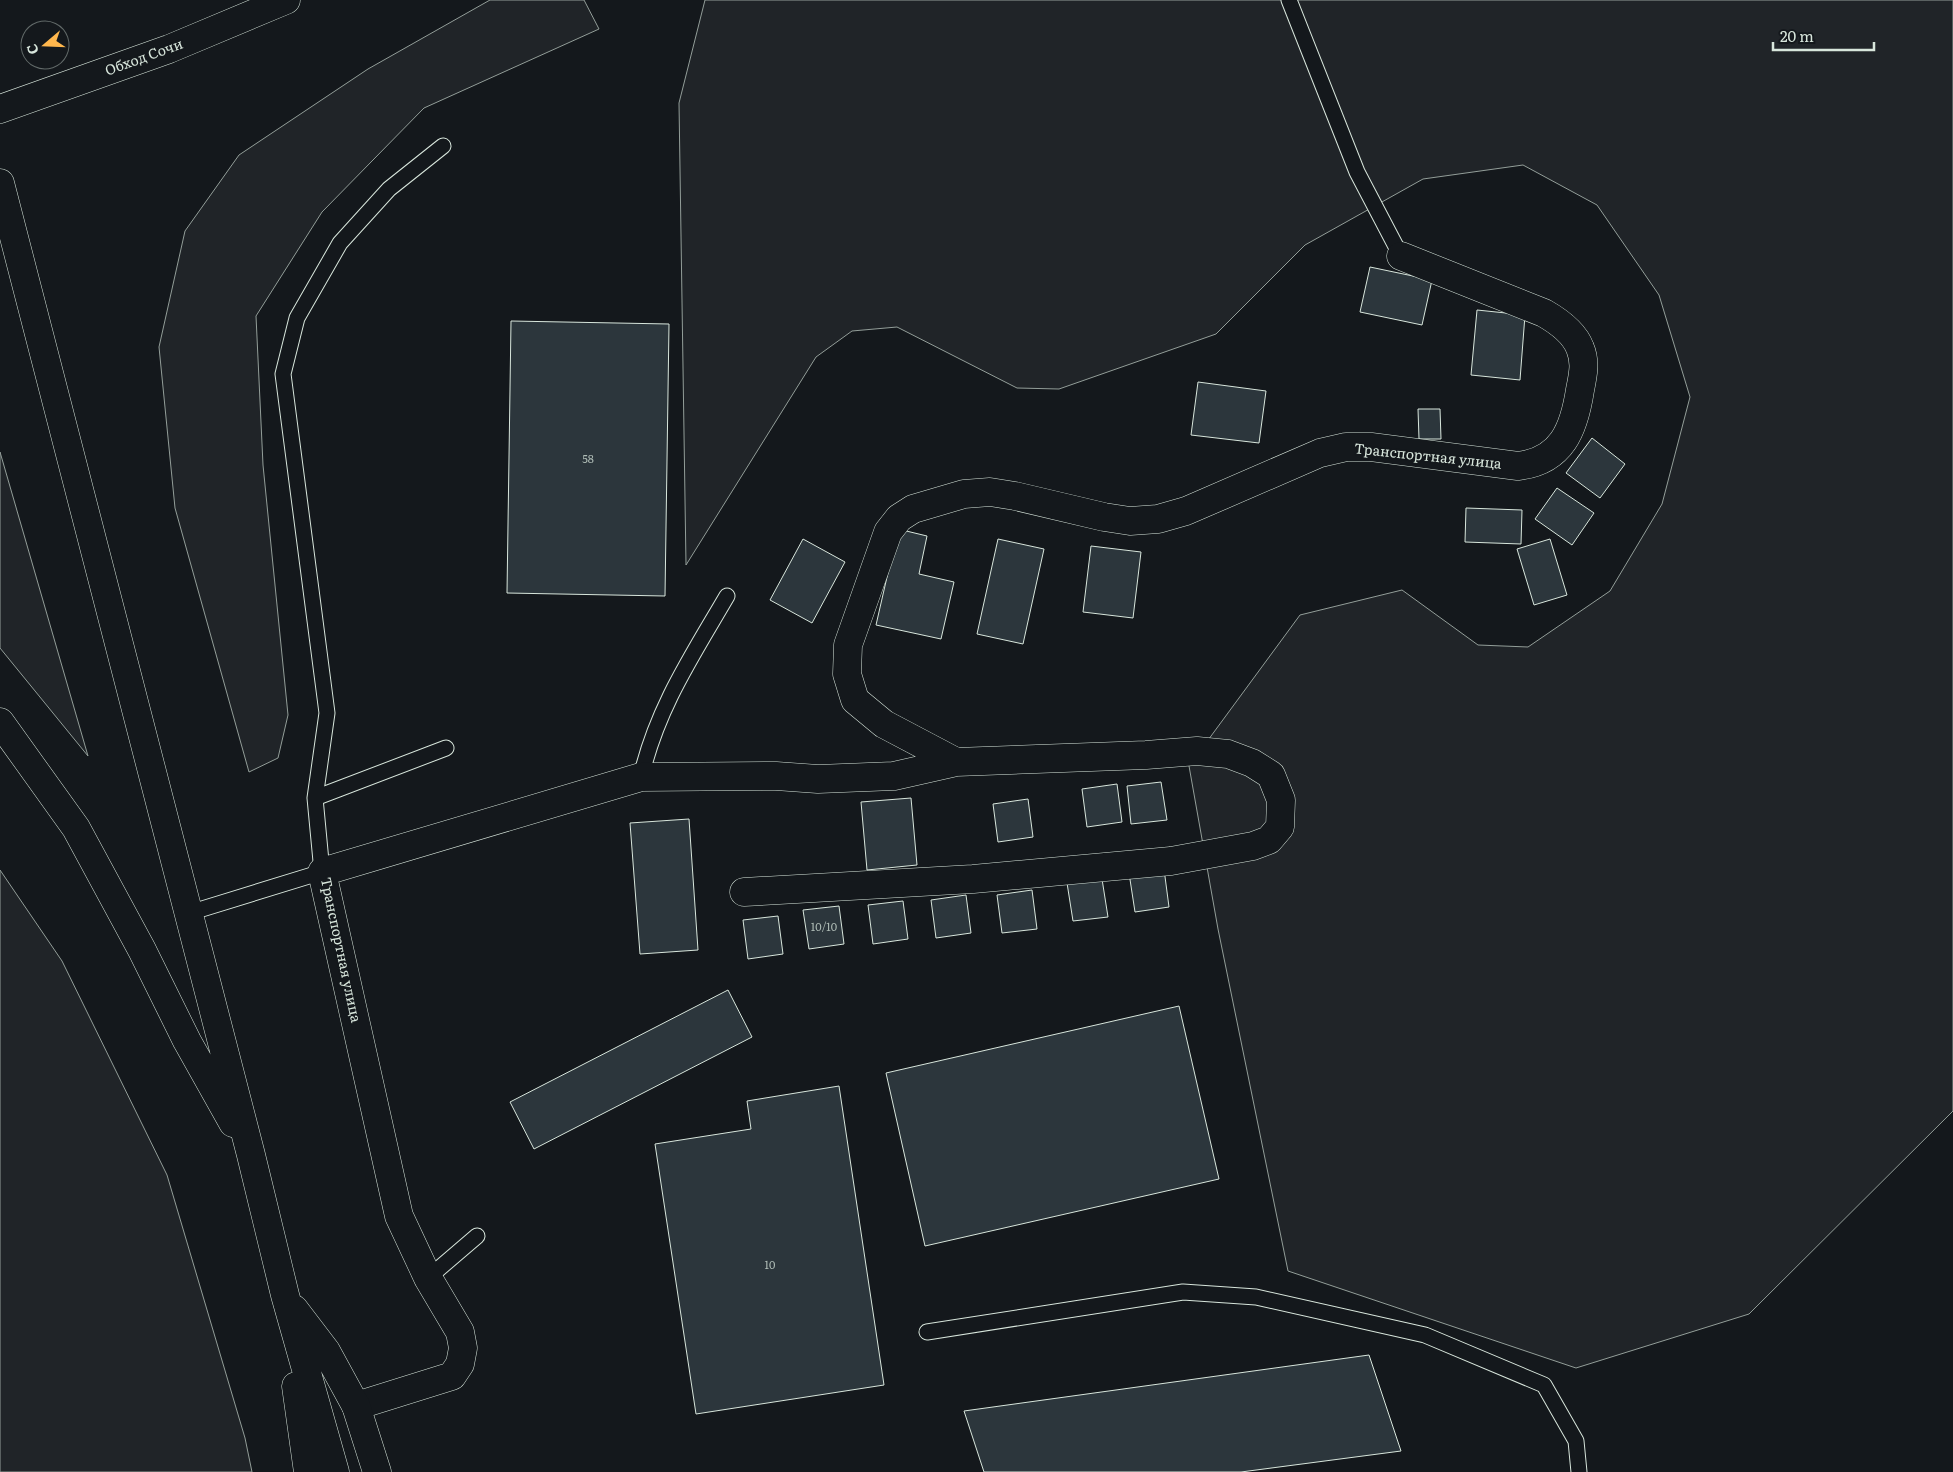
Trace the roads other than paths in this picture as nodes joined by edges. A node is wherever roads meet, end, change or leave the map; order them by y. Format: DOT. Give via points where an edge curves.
graph roads {
  1 [pos="286,0"];
  2 [pos="1289,0"];
  3 [pos="0,108"];
  4 [pos="443,146"];
  5 [pos="0,183"];
  6 [pos="1401,256"];
  7 [pos="727,596"];
  8 [pos="0,722"];
  9 [pos="446,748"];
  10 [pos="956,762"];
  11 [pos="641,777"];
  12 [pos="315,798"];
  13 [pos="322,872"];
  14 [pos="744,892"];
  15 [pos="189,913"];
  16 [pos="251,1155"];
  17 [pos="477,1236"];
  18 [pos="428,1278"];
  19 [pos="284,1295"];
  20 [pos="927,1332"];
  21 [pos="356,1406"];
  22 [pos="308,1472"];
  23 [pos="335,1472"];
  24 [pos="377,1472"];
  25 [pos="1579,1472"];
  1 -- 3 [label="main road, Обход Сочи" via="168,49"];
  2 -- 6 [label="lane" via="1357,172"];
  4 -- 12 [label="lane" via="389,189 340,243 298,318 283,374 327,713"];
  5 -- 15 [label="main road"];
  6 -- 10 [label="main road, Транспортная улица" via="1544,313 1559,322 1580,346 1585,364 1576,415 1564,440 1548,457 1532,465 1518,466 1371,447 1346,447 1320,453 1186,511 1158,519 1104,517 990,492 964,494 914,509 899,518 888,532 848,645 847,674 855,700 884,724"];
  7 -- 11 [label="lane" via="667,699 648,747"];
  8 -- 16 [label="main road" via="76,828 187,1042"];
  9 -- 12 [label="lane"];
  10 -- 11 [label="main road, Транспортная улица" via="894,776 818,779 776,776"];
  10 -- 14 [label="main road, Транспортная улица" via="1198,751 1228,754 1252,763 1271,776 1280,800 1280,826 1269,840 1253,846 1171,861 973,879"];
  11 -- 13 [label="main road, Транспортная улица"];
  12 -- 13 [label="lane"];
  13 -- 15 [label="lane"];
  13 -- 18 [label="main road, Транспортная улица" via="399,1216"];
  15 -- 16 [label="main road"];
  16 -- 19 [label="main road"];
  17 -- 18 [label="lane"];
  18 -- 21 [label="main road, Транспортная улица" via="460,1332 464,1348 460,1364 452,1376 439,1382"];
  19 -- 21 [label="main road" via="326,1351"];
  19 -- 22 [label="main road"];
  19 -- 23 [label="main road"];
  20 -- 25 [label="lane" via="1183,1292 1256,1297 1425,1335 1544,1385 1576,1441"];
  21 -- 24 [label="main road"];
}
